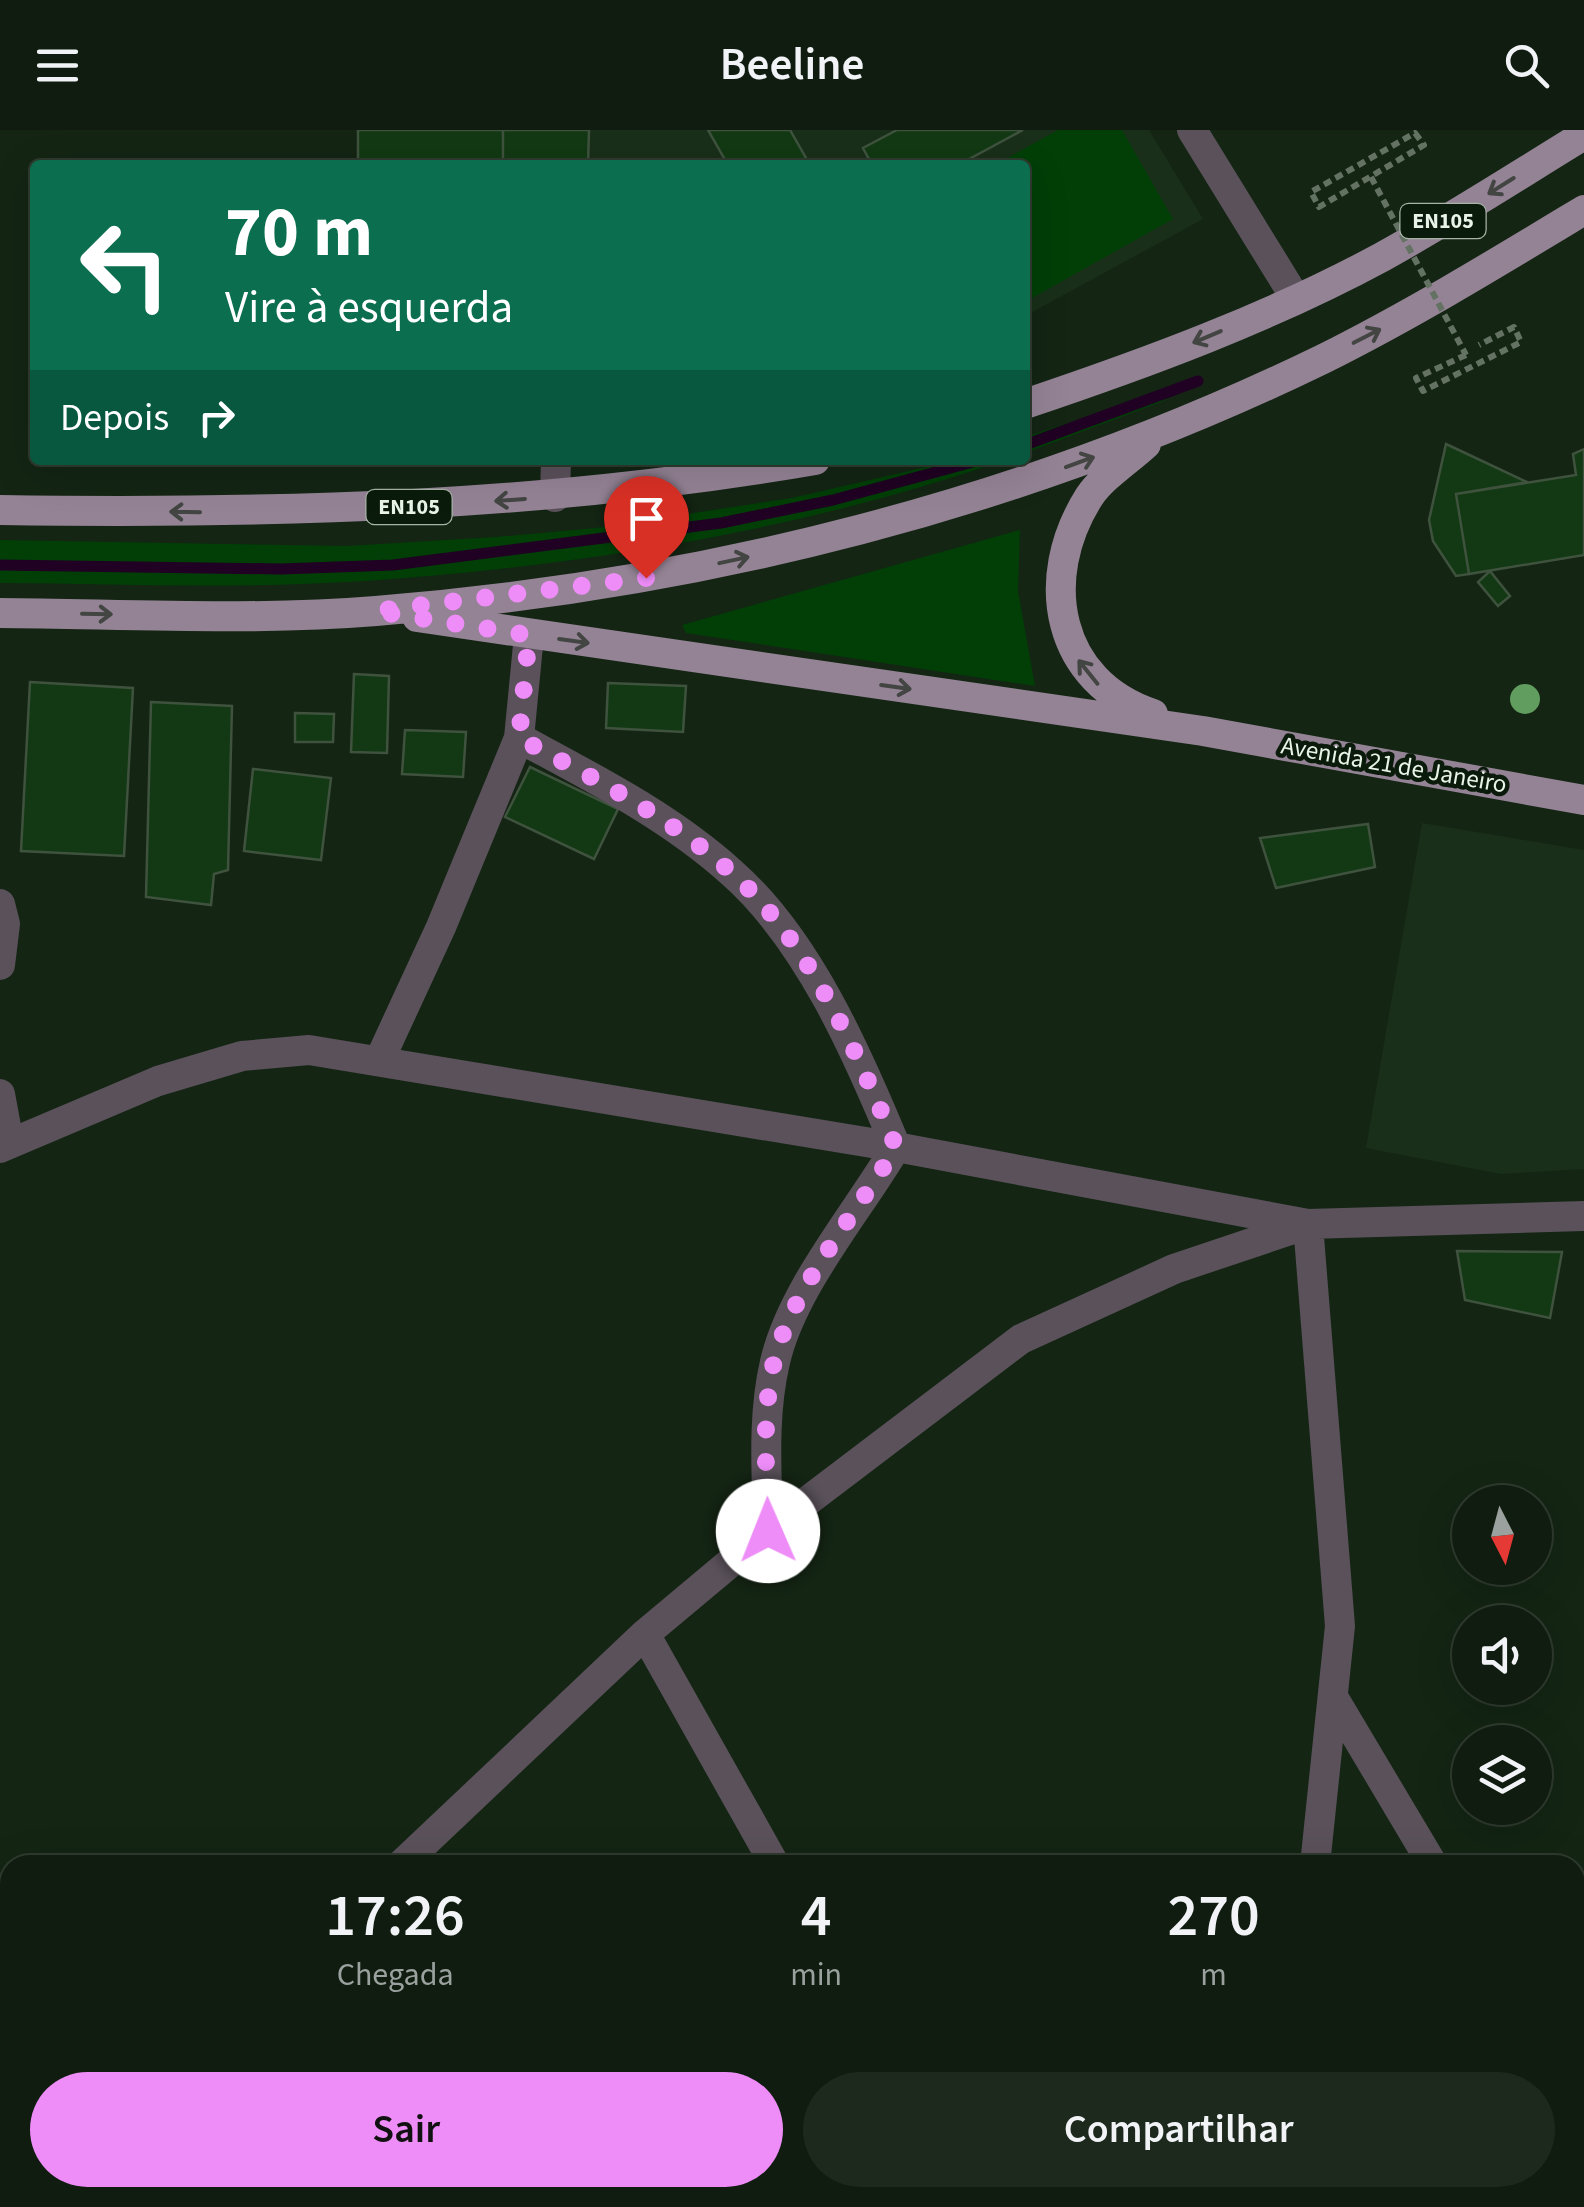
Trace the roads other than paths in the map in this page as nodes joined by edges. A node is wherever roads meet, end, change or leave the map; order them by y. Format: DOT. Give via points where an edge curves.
graph roads {
  1 [pos="1192,130"];
  2 [pos="1584,135"];
  3 [pos="1584,210"];
  4 [pos="1296,298"];
  5 [pos="1030,402"];
  6 [pos="1162,431"];
  7 [pos="556,465"];
  8 [pos="779,465"];
  9 [pos="555,497"];
  10 [pos="0,510"];
  11 [pos="374,611"];
  12 [pos="0,613"];
  13 [pos="529,635"];
  14 [pos="1204,730"];
  15 [pos="519,738"];
  16 [pos="1584,800"];
  17 [pos="0,904"];
  18 [pos="0,965"];
  19 [pos="380,1059"];
  20 [pos="0,1094"];
  21 [pos="4,1146"];
  22 [pos="896,1147"];
  23 [pos="1584,1216"];
  24 [pos="1308,1224"];
  25 [pos="768,1531"];
  26 [pos="645,1634"];
  27 [pos="1332,1697"];
  28 [pos="411,1855"];
  29 [pos="769,1855"];
  30 [pos="1316,1855"];
  31 [pos="1427,1855"];
  1 -- 4 [label="street"];
  2 -- 4 [label="main road, EN105, one-way" via="1381,258"];
  6 -- 3 [label="main road, EN105, one-way" via="1321,359"];
  4 -- 5 [label="main road, EN105, one-way"];
  11 -- 6 [label="main road, EN105, one-way" via="580,589 780,550 974,496"];
  14 -- 6 [label="main road, one-way" via="1135,708 1098,684 1064,631 1064,571 1076,522 1091,494"];
  7 -- 9 [label="street"];
  8 -- 9 [label="main road, EN105"];
  9 -- 10 [label="main road, EN105, one-way" via="320,511"];
  12 -- 11 [label="main road, EN105, one-way"];
  11 -- 13 [label="main road"];
  13 -- 14 [label="main road, one-way"];
  13 -- 15 [label="street"];
  14 -- 16 [label="main road, Avenida 21 de Janeiro"];
  15 -- 19 [label="street"];
  15 -- 22 [label="street" via="646,807 734,874 824,992"];
  17 -- 18 [label="street"];
  19 -- 21 [label="street" via="309,1050 242,1056 158,1081"];
  19 -- 22 [label="street"];
  20 -- 21 [label="street"];
  22 -- 24 [label="street"];
  22 -- 25 [label="street" via="794,1308 774,1361 766,1434"];
  23 -- 24 [label="street"];
  24 -- 25 [label="street" via="1174,1269 1022,1339"];
  24 -- 27 [label="street" via="1340,1626"];
  25 -- 26 [label="street"];
  26 -- 28 [label="street"];
  26 -- 29 [label="street"];
  27 -- 30 [label="street"];
  27 -- 31 [label="street"];
}
